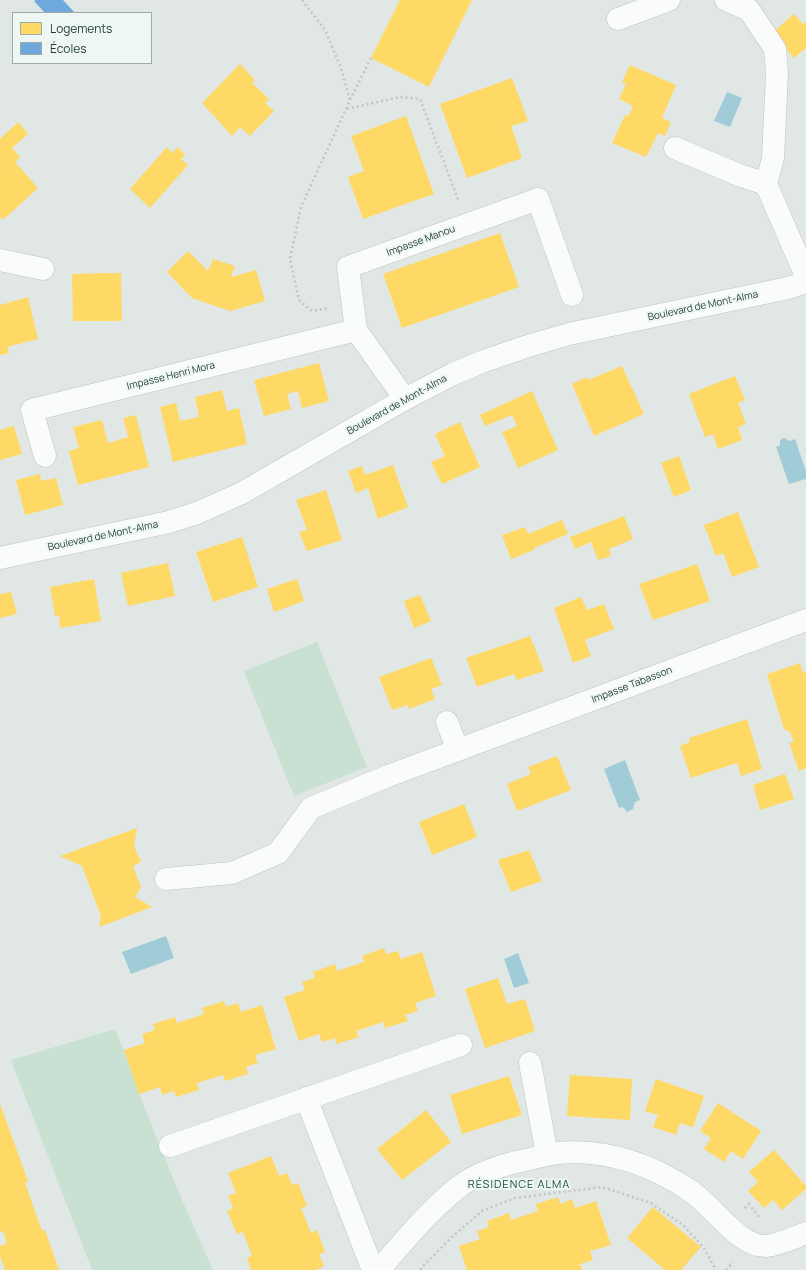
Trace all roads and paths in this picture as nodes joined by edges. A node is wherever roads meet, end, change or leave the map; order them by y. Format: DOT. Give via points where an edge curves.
graph roads {
  1 [pos="302,0"];
  2 [pos="669,0"];
  3 [pos="726,0"];
  4 [pos="618,19"];
  5 [pos="371,58"];
  6 [pos="350,100"];
  7 [pos="346,109"];
  8 [pos="675,148"];
  9 [pos="766,184"];
  10 [pos="467,224"];
  11 [pos="0,260"];
  12 [pos="43,269"];
  13 [pos="806,276"];
  14 [pos="806,282"];
  15 [pos="572,295"];
  16 [pos="333,307"];
  17 [pos="356,330"];
  18 [pos="405,399"];
  19 [pos="45,456"];
  20 [pos="0,558"];
  21 [pos="806,620"];
  22 [pos="448,722"];
  23 [pos="458,750"];
  24 [pos="166,879"];
  25 [pos="460,1045"];
  26 [pos="530,1063"];
  27 [pos="306,1098"];
  28 [pos="170,1146"];
  29 [pos="547,1156"];
  30 [pos="760,1219"];
  31 [pos="726,1224"];
  32 [pos="806,1233"];
  33 [pos="373,1270"];
  34 [pos="379,1270"];
  35 [pos="421,1270"];
  36 [pos="716,1270"];
  1 -- 6 [label="path" via="325,30 341,68"];
  2 -- 4 [label="street"];
  3 -- 9 [label="street" via="750,10 775,49 777,73 773,158"];
  5 -- 6 [label="path"];
  6 -- 7 [label="path"];
  7 -- 10 [label="path" via="400,97 420,99"];
  7 -- 16 [label="path" via="301,207 290,258 299,300 312,312"];
  8 -- 9 [label="street"];
  9 -- 13 [label="street"];
  10 -- 15 [label="street, Impasse Manou" via="538,198"];
  10 -- 17 [label="street, Impasse Manou" via="348,267"];
  11 -- 12 [label="street"];
  14 -- 18 [label="street, Boulevard de Mont-Alma" via="562,336 484,361"];
  17 -- 18 [label="street, Impasse Manou"];
  17 -- 19 [label="street, Impasse Henri Mora" via="32,410"];
  18 -- 20 [label="street, Boulevard de Mont-Alma" via="242,493 196,513 169,522"];
  21 -- 23 [label="street, Impasse Tabasson"];
  22 -- 23 [label="street"];
  23 -- 24 [label="street, Impasse Tabasson" via="311,808 278,854 232,873"];
  25 -- 27 [label="street"];
  26 -- 29 [label="street"];
  27 -- 28 [label="street"];
  27 -- 33 [label="street"];
  29 -- 31 [label="street" via="557,1153 594,1153 636,1162 666,1175 691,1191"];
  29 -- 34 [label="street" via="503,1165 457,1189 413,1229"];
  30 -- 31 [label="path" via="749,1204"];
  31 -- 32 [label="street" via="750,1243 765,1246"];
  35 -- 36 [label="path" via="452,1237 482,1211 515,1198 602,1188 651,1203 683,1225 704,1248"];
}
